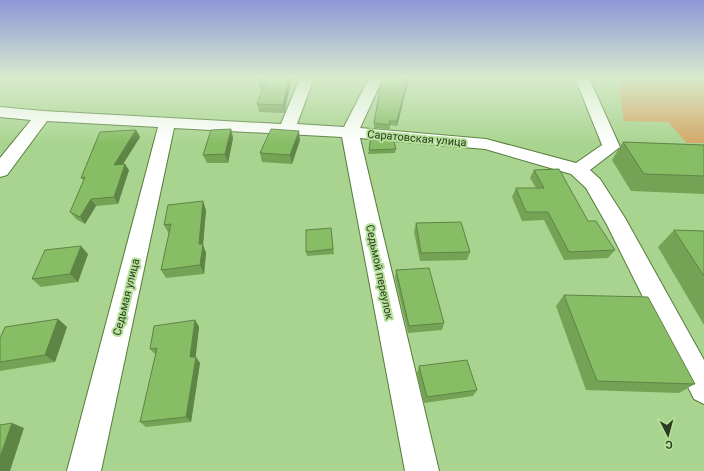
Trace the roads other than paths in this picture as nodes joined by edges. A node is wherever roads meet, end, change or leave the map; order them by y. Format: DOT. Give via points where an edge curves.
graph roads {
  1 [pos="299,100"];
  2 [pos="365,100"];
  3 [pos="591,100"];
  4 [pos="0,112"];
  5 [pos="43,116"];
  6 [pos="168,123"];
  7 [pos="288,130"];
  8 [pos="350,132"];
  9 [pos="578,170"];
  10 [pos="0,171"];
  11 [pos="704,389"];
  12 [pos="84,471"];
  13 [pos="422,471"];
  1 -- 7 [label="street"];
  2 -- 8 [label="street"];
  3 -- 9 [label="street" via="611,147"];
  4 -- 5 [label="street, Саратовская улица"];
  5 -- 6 [label="street, Саратовская улица"];
  5 -- 10 [label="street"];
  6 -- 7 [label="street, Саратовская улица"];
  6 -- 12 [label="street, Седьмая улица"];
  7 -- 8 [label="street, Саратовская улица"];
  8 -- 9 [label="street, Саратовская улица" via="486,144"];
  8 -- 13 [label="street, Седьмой переулок"];
  9 -- 11 [label="street, Саратовская улица" via="593,184 617,224"];
}
